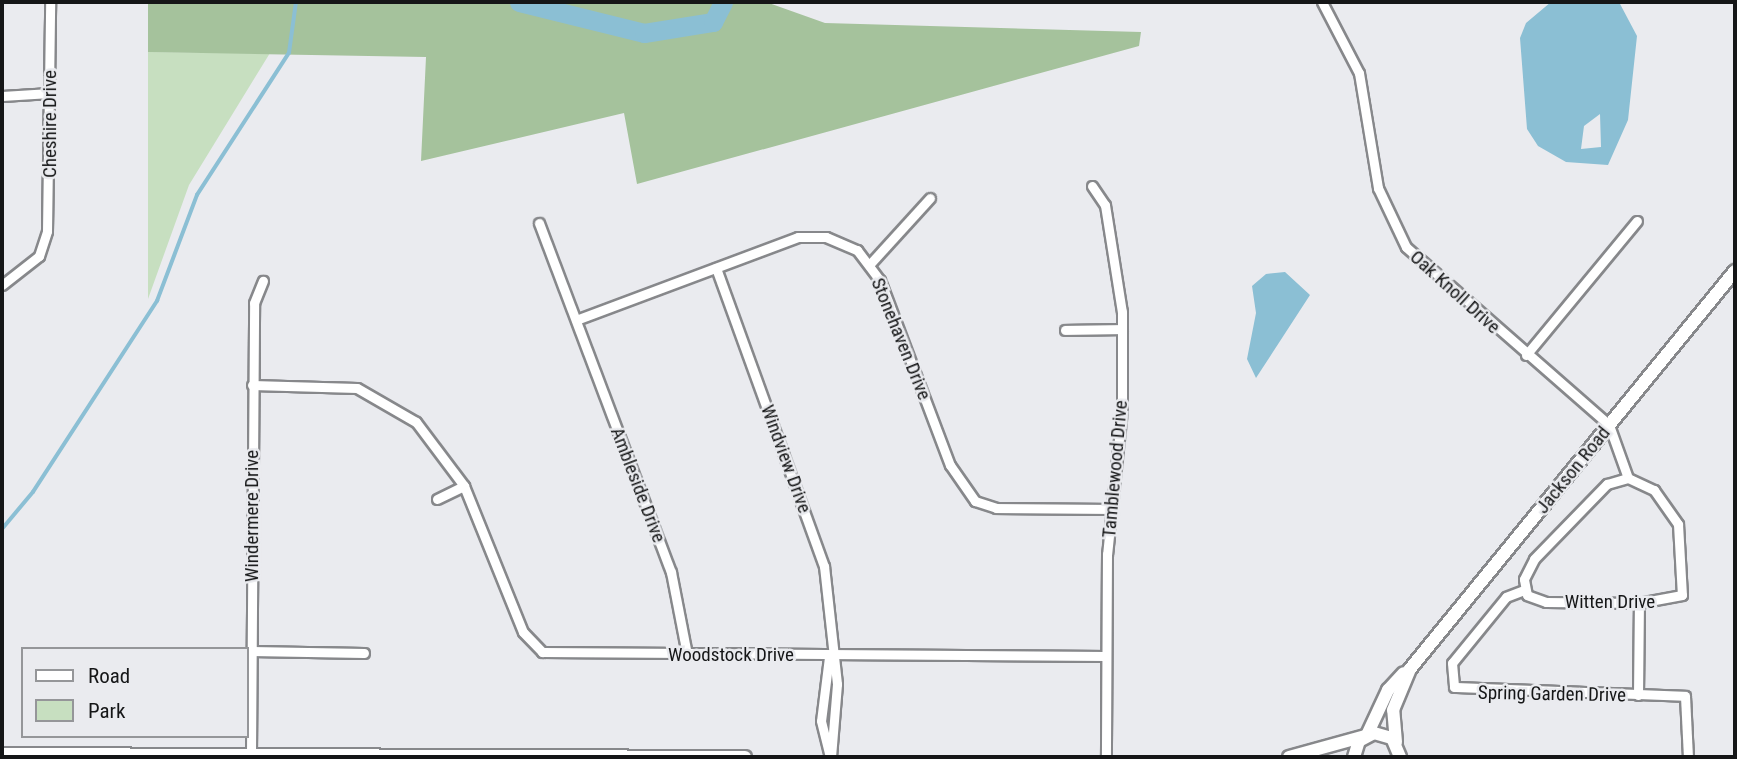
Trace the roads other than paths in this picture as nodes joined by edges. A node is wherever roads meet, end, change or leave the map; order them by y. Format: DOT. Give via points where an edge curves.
graph roads {
  1 [pos="50,2"];
  2 [pos="1322,2"];
  3 [pos="50,93"];
  4 [pos="2,96"];
  5 [pos="1092,186"];
  6 [pos="930,198"];
  7 [pos="1637,221"];
  8 [pos="539,223"];
  9 [pos="870,264"];
  10 [pos="716,268"];
  11 [pos="1735,271"];
  12 [pos="263,281"];
  13 [pos="2,285"];
  14 [pos="576,320"];
  15 [pos="1122,329"];
  16 [pos="1065,330"];
  17 [pos="1526,355"];
  18 [pos="253,385"];
  19 [pos="1609,425"];
  20 [pos="1628,478"];
  21 [pos="464,486"];
  22 [pos="437,499"];
  23 [pos="1110,509"];
  24 [pos="1524,590"];
  25 [pos="1639,603"];
  26 [pos="251,651"];
  27 [pos="364,653"];
  28 [pos="687,654"];
  29 [pos="829,655"];
  30 [pos="1106,656"];
  31 [pos="1410,669"];
  32 [pos="1638,695"];
  33 [pos="1366,735"];
  34 [pos="1398,748"];
  35 [pos="251,753"];
  36 [pos="2,754"];
  37 [pos="323,756"];
  38 [pos="494,756"];
  39 [pos="665,757"];
  40 [pos="745,757"];
  41 [pos="831,757"];
  42 [pos="1106,757"];
  43 [pos="1289,757"];
  44 [pos="1354,757"];
  45 [pos="1412,757"];
  46 [pos="1688,757"];
  1 -- 3 [label="street, Cheshire Drive"];
  2 -- 17 [label="street, Oak Knoll Drive" via="1359,73 1378,188 1394,228 1406,247"];
  3 -- 4 [label="street"];
  3 -- 13 [label="street, Cheshire Drive" via="43,246 26,270"];
  5 -- 15 [label="street, Tamblewood Drive" via="1112,237"];
  6 -- 9 [label="street"];
  7 -- 17 [label="street"];
  8 -- 14 [label="street, Ambleside Drive"];
  9 -- 10 [label="street, Stonehaven Drive" via="848,245 816,236"];
  9 -- 23 [label="street, Stonehaven Drive" via="950,465 975,500 996,508"];
  10 -- 14 [label="street, Stonehaven Drive"];
  10 -- 29 [label="street, Windview Drive" via="815,537 828,587"];
  11 -- 19 [label="main road, Jackson Road"];
  12 -- 18 [label="street, Windermere Drive" via="254,303"];
  14 -- 28 [label="street, Ambleside Drive" via="671,572"];
  15 -- 16 [label="street"];
  15 -- 23 [label="street, Tamblewood Drive"];
  17 -- 19 [label="street, Oak Knoll Drive"];
  18 -- 21 [label="street, Woodstock Drive" via="332,386 376,395 416,422"];
  18 -- 26 [label="street, Windermere Drive"];
  19 -- 20 [label="street"];
  19 -- 31 [label="main road, Jackson Road"];
  20 -- 24 [label="street" via="1607,484 1534,559"];
  20 -- 25 [label="street, Witten Drive" via="1662,498 1684,547 1682,594 1669,602"];
  21 -- 22 [label="street"];
  21 -- 28 [label="street, Woodstock Drive" via="523,632 542,652"];
  23 -- 30 [label="street, Tamblewood Drive"];
  24 -- 25 [label="street, Witten Drive" via="1546,602"];
  24 -- 32 [label="street, Spring Garden Drive" via="1506,597 1451,663 1454,687"];
  25 -- 32 [label="street"];
  26 -- 27 [label="street"];
  26 -- 35 [label="street, Windermere Drive"];
  28 -- 29 [label="street, Woodstock Drive"];
  29 -- 30 [label="street, Woodstock Drive"];
  29 -- 41 [label="street, Windview Drive" via="837,684"];
  29 -- 41 [label="street, Windview Drive" via="821,721"];
  30 -- 42 [label="street, Tamblewood Drive"];
  31 -- 33 [label="main road, Jackson Road" via="1388,691"];
  31 -- 34 [label="main road, Jackson Road" via="1393,710"];
  32 -- 46 [label="street, Spring Garden Drive" via="1688,698"];
  33 -- 34 [label="main road" via="1380,733"];
  33 -- 43 [label="main road"];
  33 -- 44 [label="main road, Jackson Road"];
  34 -- 45 [label="main road"];
  35 -- 36 [label="main road"];
  35 -- 37 [label="main road"];
  37 -- 38 [label="main road"];
  38 -- 39 [label="main road"];
  39 -- 40 [label="main road"];
}
